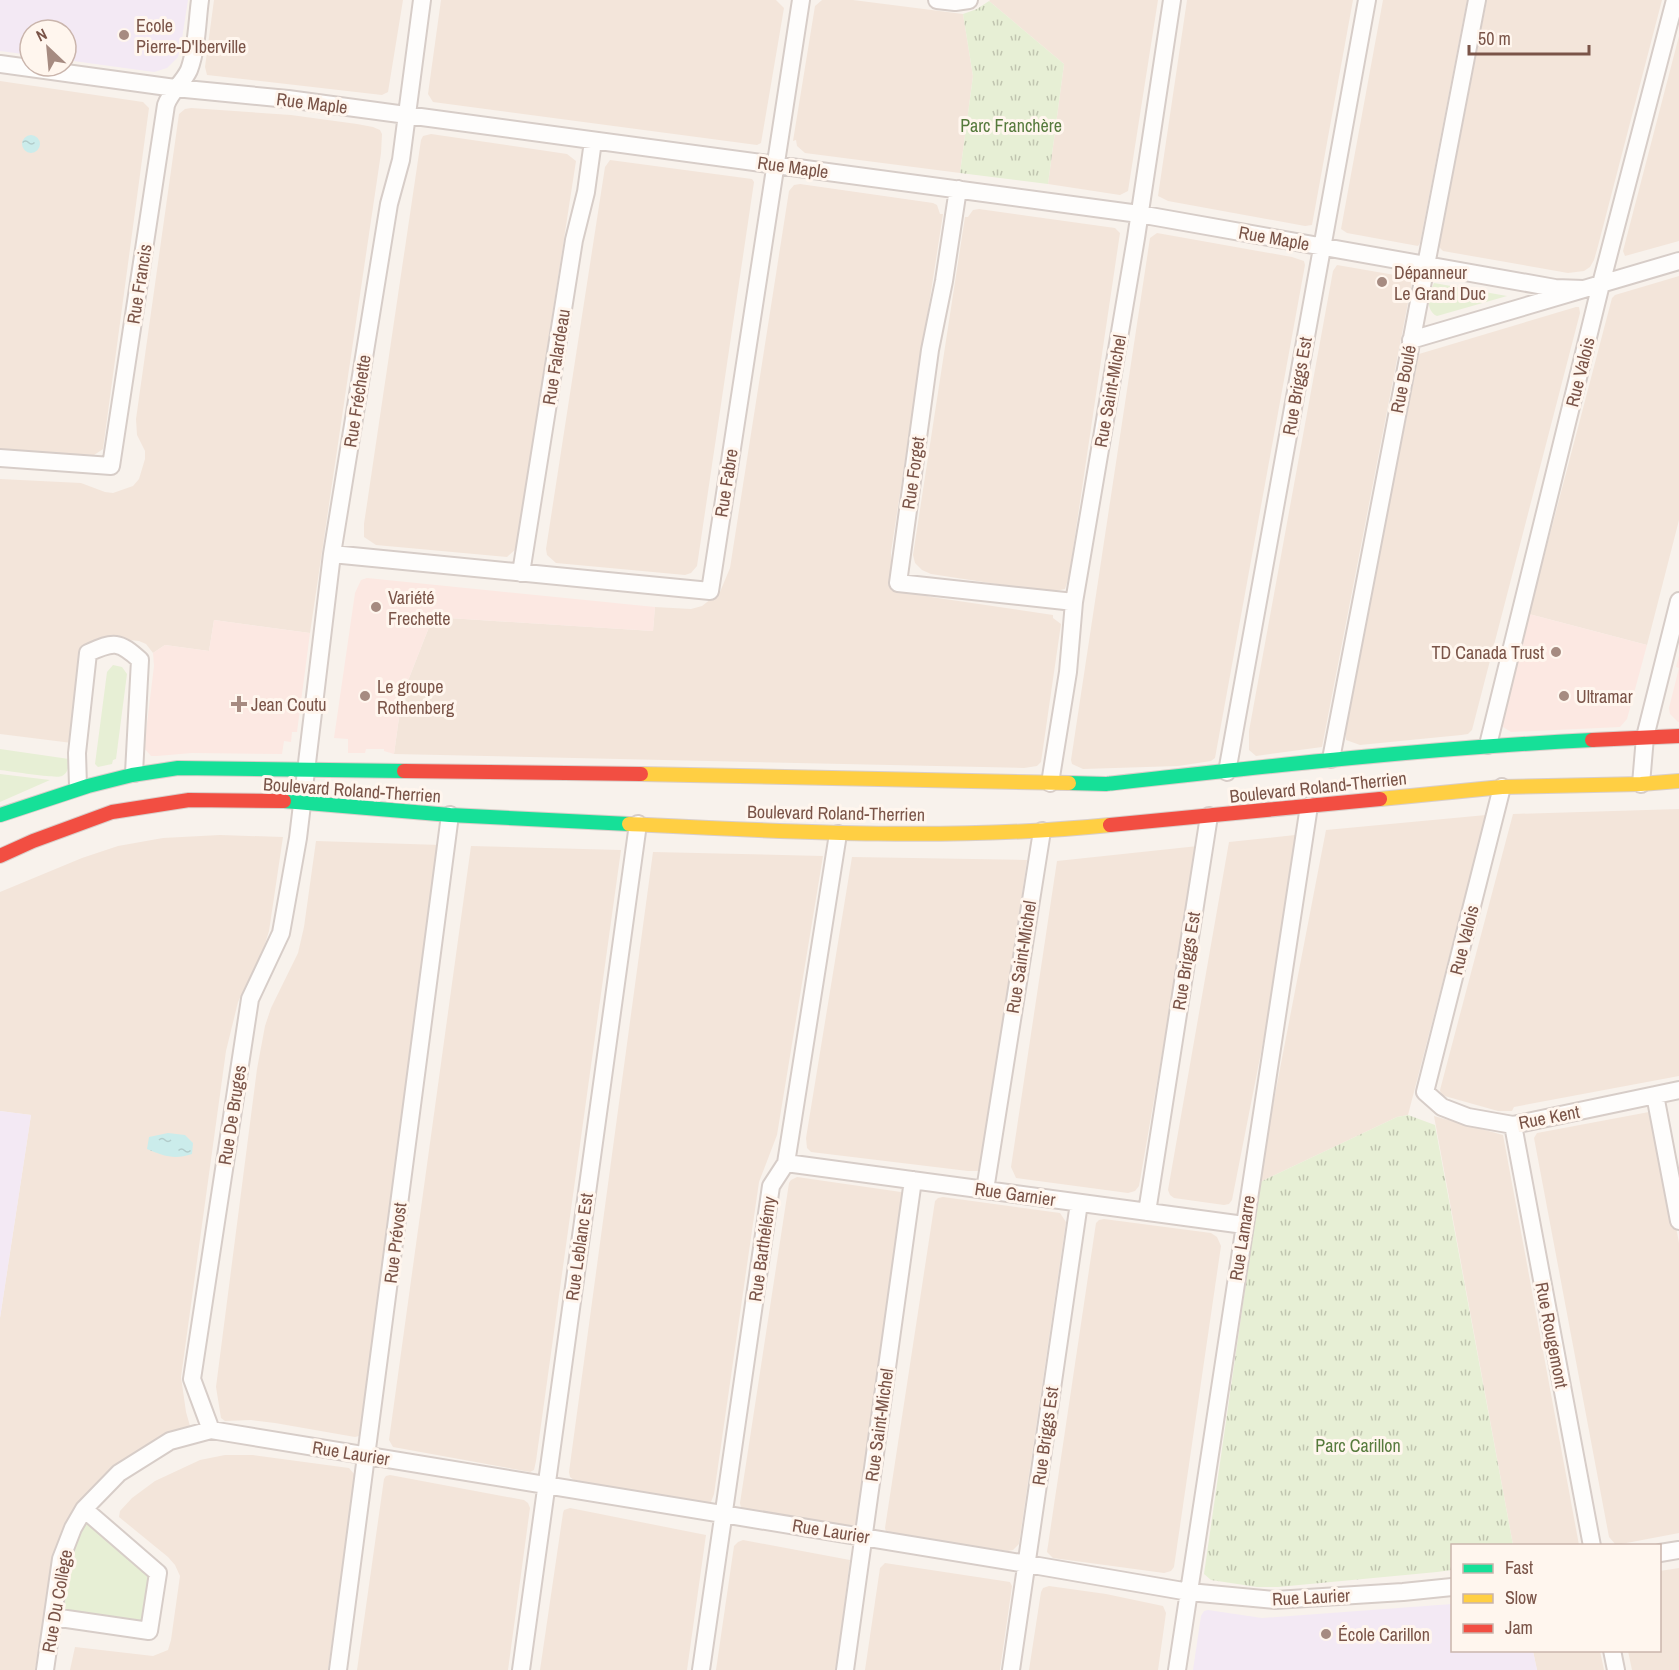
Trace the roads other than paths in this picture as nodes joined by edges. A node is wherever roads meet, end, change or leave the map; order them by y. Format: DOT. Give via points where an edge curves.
graph roads {
  1 [pos="200,0"];
  2 [pos="422,0"];
  3 [pos="801,0"];
  4 [pos="937,0"];
  5 [pos="969,0"];
  6 [pos="1172,0"];
  7 [pos="1367,0"];
  8 [pos="1477,0"];
  9 [pos="1675,0"];
  10 [pos="0,64"];
  11 [pos="175,88"];
  12 [pos="406,116"];
  13 [pos="593,141"];
  14 [pos="776,165"];
  15 [pos="958,189"];
  16 [pos="1139,214"];
  17 [pos="1322,246"];
  18 [pos="1679,261"];
  19 [pos="1425,264"];
  20 [pos="1601,284"];
  21 [pos="1584,289"];
  22 [pos="1411,339"];
  23 [pos="0,458"];
  24 [pos="333,554"];
  25 [pos="521,573"];
  26 [pos="1074,602"];
  27 [pos="1679,602"];
  28 [pos="1679,736"];
  29 [pos="1645,737"];
  30 [pos="1488,745"];
  31 [pos="1331,759"];
  32 [pos="306,769"];
  33 [pos="1227,772"];
  34 [pos="134,773"];
  35 [pos="1679,781"];
  36 [pos="1050,783"];
  37 [pos="1641,784"];
  38 [pos="78,786"];
  39 [pos="1503,787"];
  40 [pos="302,804"];
  41 [pos="1309,806"];
  42 [pos="0,815"];
  43 [pos="450,815"];
  44 [pos="1209,816"];
  45 [pos="638,824"];
  46 [pos="1042,831"];
  47 [pos="838,834"];
  48 [pos="0,856"];
  49 [pos="1679,1090"];
  50 [pos="1425,1092"];
  51 [pos="1655,1095"];
  52 [pos="1512,1125"];
  53 [pos="786,1163"];
  54 [pos="913,1180"];
  55 [pos="985,1190"];
  56 [pos="1079,1203"];
  57 [pos="1147,1212"];
  58 [pos="1679,1221"];
  59 [pos="1244,1225"];
  60 [pos="211,1430"];
  61 [pos="367,1455"];
  62 [pos="546,1485"];
  63 [pos="84,1509"];
  64 [pos="724,1514"];
  65 [pos="863,1537"];
  66 [pos="1592,1544"];
  67 [pos="1679,1550"];
  68 [pos="1661,1553"];
  69 [pos="1027,1564"];
  70 [pos="1451,1587"];
  71 [pos="1189,1592"];
  72 [pos="53,1617"];
  73 [pos="1612,1652"];
  74 [pos="45,1670"];
  75 [pos="338,1670"];
  76 [pos="521,1670"];
  77 [pos="701,1670"];
  78 [pos="845,1670"];
  79 [pos="1011,1670"];
  80 [pos="1177,1670"];
  81 [pos="1616,1670"];
  1 -- 11 [label="street, Rue Francis" via="191,64"];
  2 -- 12 [label="street, Rue Fréchette"];
  3 -- 14 [label="street, Rue Fabre"];
  4 -- 5 [label="street"];
  6 -- 16 [label="street, Rue Saint-Michel"];
  7 -- 17 [label="street, Rue Briggs Est"];
  8 -- 19 [label="street, Rue Boulé"];
  9 -- 20 [label="street, Rue Valois"];
  10 -- 11 [label="street, Rue Maple"];
  11 -- 12 [label="street, Rue Maple"];
  11 -- 23 [label="street, Rue Francis" via="166,105 111,466"];
  12 -- 13 [label="street, Rue Maple"];
  12 -- 24 [label="street, Rue Fréchette"];
  13 -- 14 [label="street, Rue Maple"];
  13 -- 25 [label="street, Rue Falardeau"];
  14 -- 15 [label="street, Rue Maple"];
  14 -- 25 [label="street, Rue Fabre" via="710,591"];
  15 -- 16 [label="street, Rue Maple"];
  15 -- 26 [label="street, Rue Forget" via="930,350 898,583"];
  16 -- 17 [label="street, Rue Maple"];
  16 -- 26 [label="street, Rue Saint-Michel"];
  17 -- 19 [label="street, Rue Maple"];
  17 -- 33 [label="street, Rue Briggs Est"];
  18 -- 20 [label="street, Rue Maple"];
  19 -- 21 [label="street, Rue Maple" via="1567,290"];
  19 -- 22 [label="street, Rue Boulé"];
  20 -- 21 [label="street, Rue Maple"];
  20 -- 30 [label="street, Rue Valois"];
  21 -- 22 [label="street, Rue Maple"];
  22 -- 31 [label="street, Rue Boulé"];
  24 -- 25 [label="street, Rue Fabre"];
  24 -- 32 [label="street, Rue Fréchette"];
  26 -- 36 [label="street, Rue Saint-Michel" via="1068,672"];
  27 -- 29 [label="street"];
  28 -- 29 [label="main road, Boulevard Roland-Therrien"];
  29 -- 30 [label="main road, Boulevard Roland-Therrien"];
  29 -- 37 [label="street"];
  30 -- 31 [label="main road, Boulevard Roland-Therrien"];
  31 -- 33 [label="main road, Boulevard Roland-Therrien"];
  32 -- 34 [label="main road, Boulevard Roland-Therrien" via="178,768"];
  32 -- 36 [label="main road, Boulevard Roland-Therrien"];
  32 -- 40 [label="street, Rue Fréchette"];
  33 -- 36 [label="main road, Boulevard Roland-Therrien" via="1106,784"];
  34 -- 38 [label="main road, Boulevard Roland-Therrien"];
  34 -- 38 [label="street" via="140,660 124,646 106,644 88,653 77,753"];
  35 -- 37 [label="main road, Boulevard Roland-Therrien"];
  37 -- 39 [label="main road, Boulevard Roland-Therrien"];
  38 -- 42 [label="main road, Boulevard Roland-Therrien"];
  39 -- 41 [label="main road, Boulevard Roland-Therrien"];
  39 -- 50 [label="street, Rue Valois"];
  40 -- 43 [label="main road, Boulevard Roland-Therrien"];
  40 -- 48 [label="main road, Boulevard Roland-Therrien" via="189,800 112,812"];
  40 -- 60 [label="street, Rue De Bruges" via="281,933 250,999 192,1379"];
  41 -- 44 [label="main road, Boulevard Roland-Therrien"];
  41 -- 59 [label="street, Rue Lamarre"];
  43 -- 45 [label="main road, Boulevard Roland-Therrien"];
  43 -- 61 [label="street, Rue Prévost"];
  44 -- 46 [label="main road, Boulevard Roland-Therrien"];
  44 -- 57 [label="street, Rue Briggs Est"];
  45 -- 47 [label="main road, Boulevard Roland-Therrien"];
  45 -- 62 [label="street, Rue Leblanc Est"];
  46 -- 47 [label="main road, Boulevard Roland-Therrien"];
  46 -- 55 [label="street, Rue Saint-Michel"];
  47 -- 53 [label="street, Rue Barthélémy"];
  49 -- 51 [label="street, Rue Kent"];
  50 -- 52 [label="street, Rue Kent" via="1442,1107 1468,1117"];
  51 -- 52 [label="street, Rue Kent"];
  51 -- 58 [label="street"];
  52 -- 66 [label="street, Rue Rougemont"];
  53 -- 54 [label="street, Rue Garnier"];
  53 -- 64 [label="street, Rue Barthélémy" via="771,1186"];
  54 -- 55 [label="street, Rue Garnier"];
  54 -- 65 [label="street, Rue Saint-Michel"];
  55 -- 56 [label="street, Rue Garnier"];
  56 -- 57 [label="street, Rue Garnier"];
  56 -- 69 [label="street, Rue Briggs Est"];
  57 -- 59 [label="street, Rue Garnier"];
  59 -- 71 [label="street, Rue Lamarre"];
  60 -- 61 [label="street, Rue Laurier"];
  60 -- 63 [label="street, Rue Du Collège" via="161,1446 119,1473"];
  61 -- 62 [label="street, Rue Laurier"];
  61 -- 75 [label="street, Rue Prévost"];
  62 -- 64 [label="street, Rue Laurier"];
  62 -- 76 [label="street, Rue Leblanc Est"];
  63 -- 72 [label="street, Rue Du Collège" via="61,1559"];
  63 -- 72 [label="street" via="158,1573 149,1631"];
  64 -- 65 [label="street, Rue Laurier"];
  64 -- 77 [label="street, Rue Barthélémy"];
  65 -- 69 [label="street, Rue Laurier"];
  65 -- 78 [label="street, Rue Saint-Michel"];
  67 -- 68 [label="street"];
  69 -- 71 [label="street, Rue Laurier"];
  69 -- 79 [label="street, Rue Briggs Est"];
  70 -- 71 [label="street, Rue Laurier" via="1275,1600"];
  71 -- 80 [label="street, Rue Lamarre"];
  72 -- 74 [label="street, Rue Du Collège"];
  73 -- 81 [label="street"];
}
